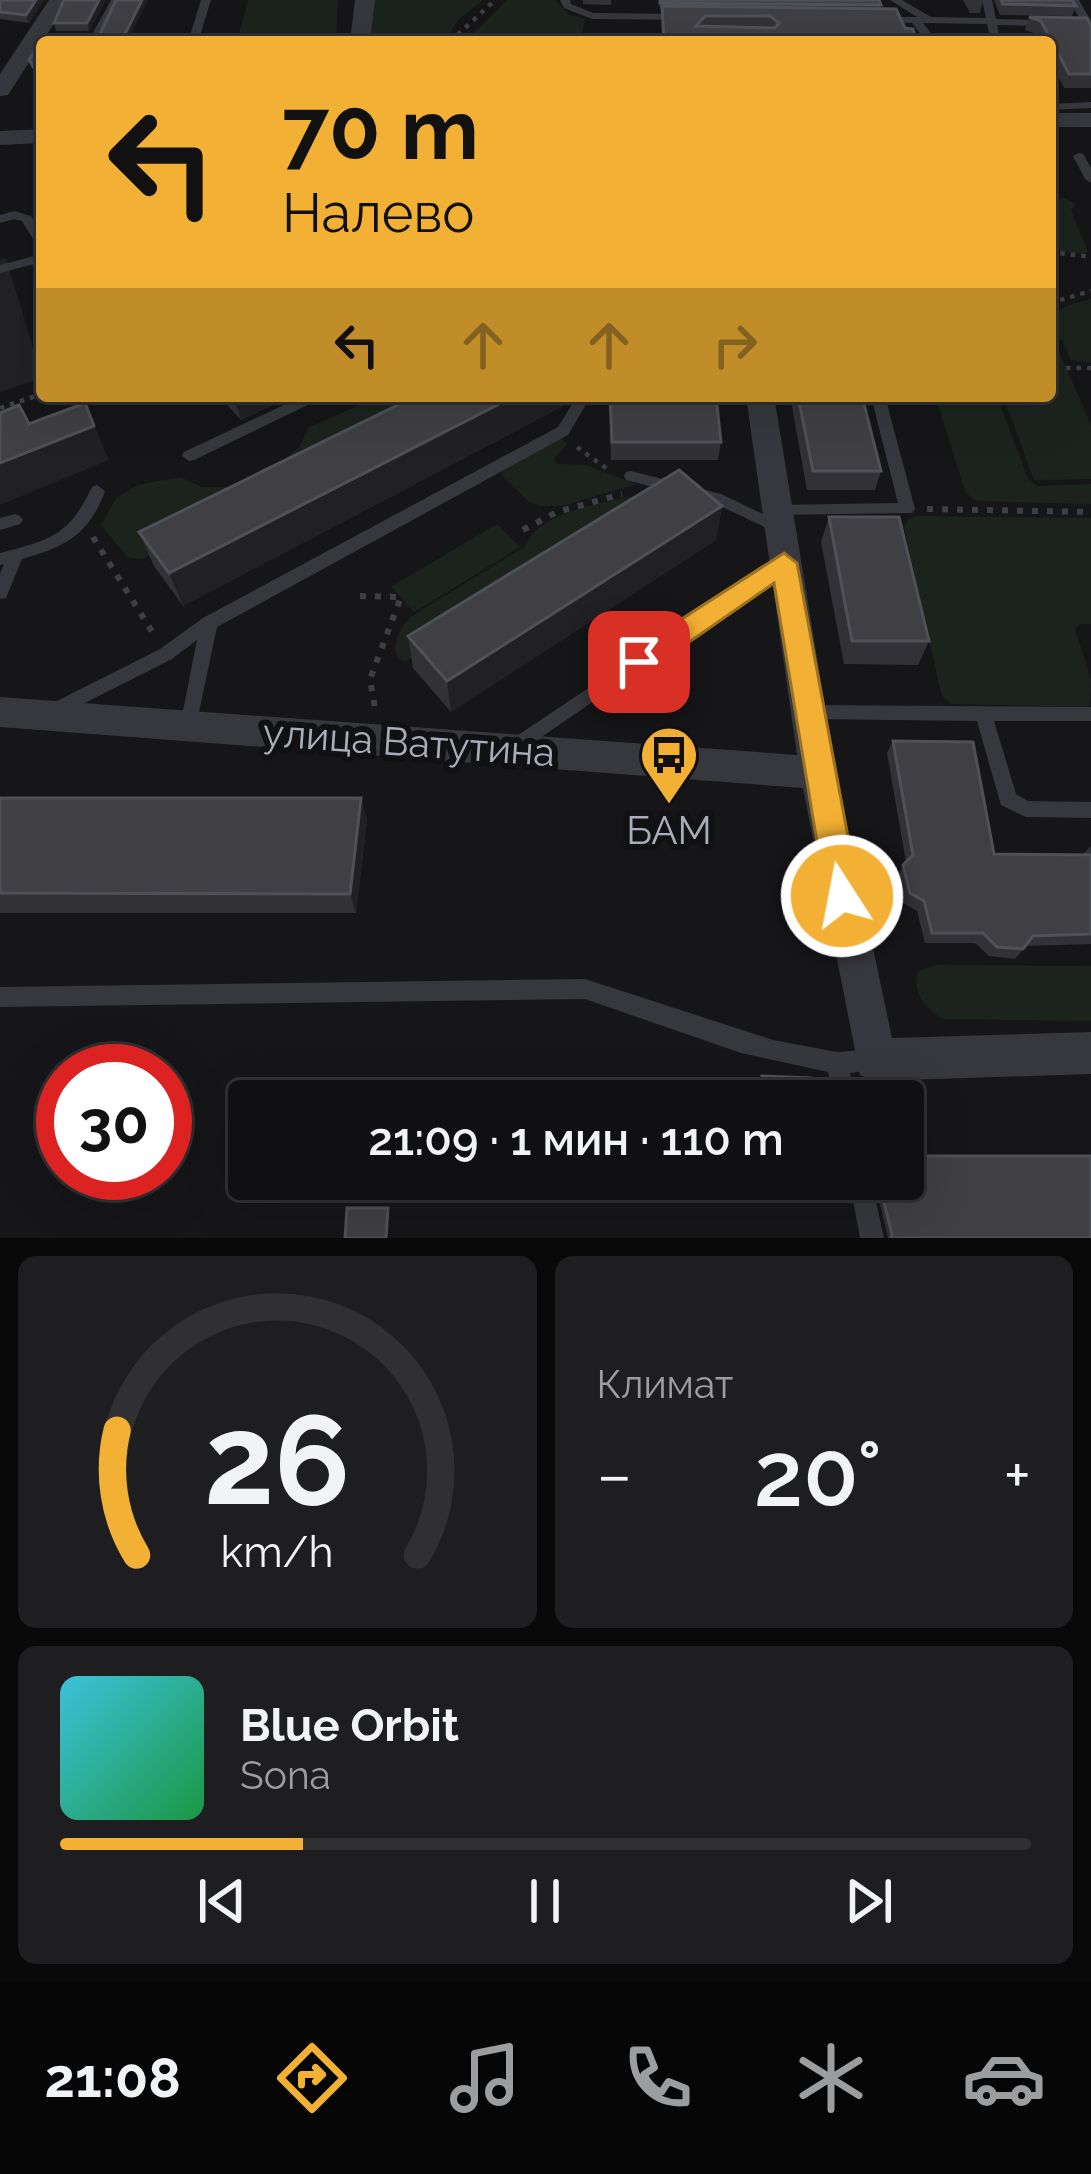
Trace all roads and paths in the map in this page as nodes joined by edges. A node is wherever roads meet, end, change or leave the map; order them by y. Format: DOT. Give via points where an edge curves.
graph roads {
  1 [pos="58,0"];
  2 [pos="116,0"];
  3 [pos="206,0"];
  4 [pos="365,0"];
  5 [pos="495,0"];
  6 [pos="566,0"];
  7 [pos="895,0"];
  8 [pos="986,0"];
  9 [pos="1074,0"];
  10 [pos="710,18"];
  11 [pos="873,20"];
  12 [pos="915,20"];
  13 [pos="929,20"];
  14 [pos="992,21"];
  15 [pos="1090,24"];
  16 [pos="46,36"];
  17 [pos="96,36"];
  18 [pos="195,36"];
  19 [pos="361,36"];
  20 [pos="456,36"];
  21 [pos="927,36"];
  22 [pos="995,36"];
  23 [pos="36,38"];
  24 [pos="0,40"];
  25 [pos="36,48"];
  26 [pos="0,90"];
  27 [pos="1091,105"];
  28 [pos="1056,107"];
  29 [pos="1056,120"];
  30 [pos="1091,120"];
  31 [pos="36,136"];
  32 [pos="0,138"];
  33 [pos="1079,156"];
  34 [pos="1091,179"];
  35 [pos="0,219"];
  36 [pos="36,233"];
  37 [pos="1056,253"];
  38 [pos="1091,257"];
  39 [pos="36,260"];
  40 [pos="0,269"];
  41 [pos="1091,291"];
  42 [pos="1056,301"];
  43 [pos="1066,368"];
  44 [pos="1091,368"];
  45 [pos="36,396"];
  46 [pos="302,402"];
  47 [pos="580,402"];
  48 [pos="761,402"];
  49 [pos="880,402"];
  50 [pos="0,408"];
  51 [pos="561,433"];
  52 [pos="189,456"];
  53 [pos="631,476"];
  54 [pos="667,483"];
  55 [pos="97,491"];
  56 [pos="908,508"];
  57 [pos="1091,512"];
  58 [pos="778,519"];
  59 [pos="523,530"];
  60 [pos="8,557"];
  61 [pos="109,562"];
  62 [pos="784,563"];
  63 [pos="0,593"];
  64 [pos="360,596"];
  65 [pos="208,623"];
  66 [pos="166,653"];
  67 [pos="0,712"];
  68 [pos="809,712"];
  69 [pos="982,712"];
  70 [pos="47,714"];
  71 [pos="1091,714"];
  72 [pos="189,726"];
  73 [pos="389,743"];
  74 [pos="511,749"];
  75 [pos="818,772"];
  76 [pos="1091,810"];
  77 [pos="0,997"];
  78 [pos="1091,1053"];
  79 [pos="856,1062"];
  80 [pos="851,1080"];
  81 [pos="864,1200"];
  82 [pos="872,1238"];
  1 -- 16 [label="street"];
  2 -- 17 [label="lane"];
  3 -- 18 [label="lane"];
  4 -- 19 [label="street"];
  5 -- 20 [label="path"];
  6 -- 10 [label="lane" via="592,16"];
  7 -- 13 [label="lane"];
  8 -- 14 [label="lane"];
  9 -- 15 [label="lane"];
  11 -- 12 [label="lane"];
  12 -- 13 [label="lane"];
  12 -- 21 [label="lane"];
  13 -- 14 [label="lane"];
  14 -- 15 [label="lane"];
  14 -- 22 [label="lane"];
  23 -- 24 [label="street"];
  25 -- 26 [label="street"];
  27 -- 28 [label="lane"];
  29 -- 30 [label="street"];
  31 -- 32 [label="street"];
  33 -- 34 [label="lane"];
  35 -- 36 [label="lane" via="28,219"];
  37 -- 38 [label="path"];
  39 -- 40 [label="lane"];
  41 -- 42 [label="path"];
  43 -- 44 [label="path"];
  45 -- 50 [label="path"];
  46 -- 52 [label="lane"];
  47 -- 51 [label="lane"];
  48 -- 58 [label="street"];
  49 -- 56 [label="lane"];
  51 -- 53 [label="path" via="597,464"];
  51 -- 65 [label="lane"];
  53 -- 54 [label="lane"];
  54 -- 58 [label="lane"];
  54 -- 59 [label="path" via="557,512"];
  55 -- 60 [label="lane" via="84,524"];
  56 -- 57 [label="path"];
  56 -- 58 [label="lane"];
  58 -- 62 [label="street"];
  60 -- 63 [label="lane"];
  61 -- 66 [label="path"];
  62 -- 68 [label="street"];
  62 -- 74 [label="lane"];
  64 -- 73 [label="path" via="400,597 370,680"];
  65 -- 66 [label="lane"];
  65 -- 72 [label="lane"];
  66 -- 70 [label="lane"];
  67 -- 70 [label="street, улица Ватутина"];
  68 -- 69 [label="lane"];
  68 -- 75 [label="street"];
  69 -- 71 [label="lane"];
  69 -- 76 [label="lane" via="1008,799 1026,809"];
  70 -- 72 [label="street, улица Ватутина"];
  72 -- 73 [label="street, улица Ватутина"];
  73 -- 74 [label="street, улица Ватутина"];
  74 -- 75 [label="street, улица Ватутина"];
  75 -- 79 [label="street"];
  77 -- 79 [label="lane" via="585,989 800,1059"];
  78 -- 79 [label="street"];
  79 -- 80 [label="lane"];
  81 -- 82 [label="lane"];
}
